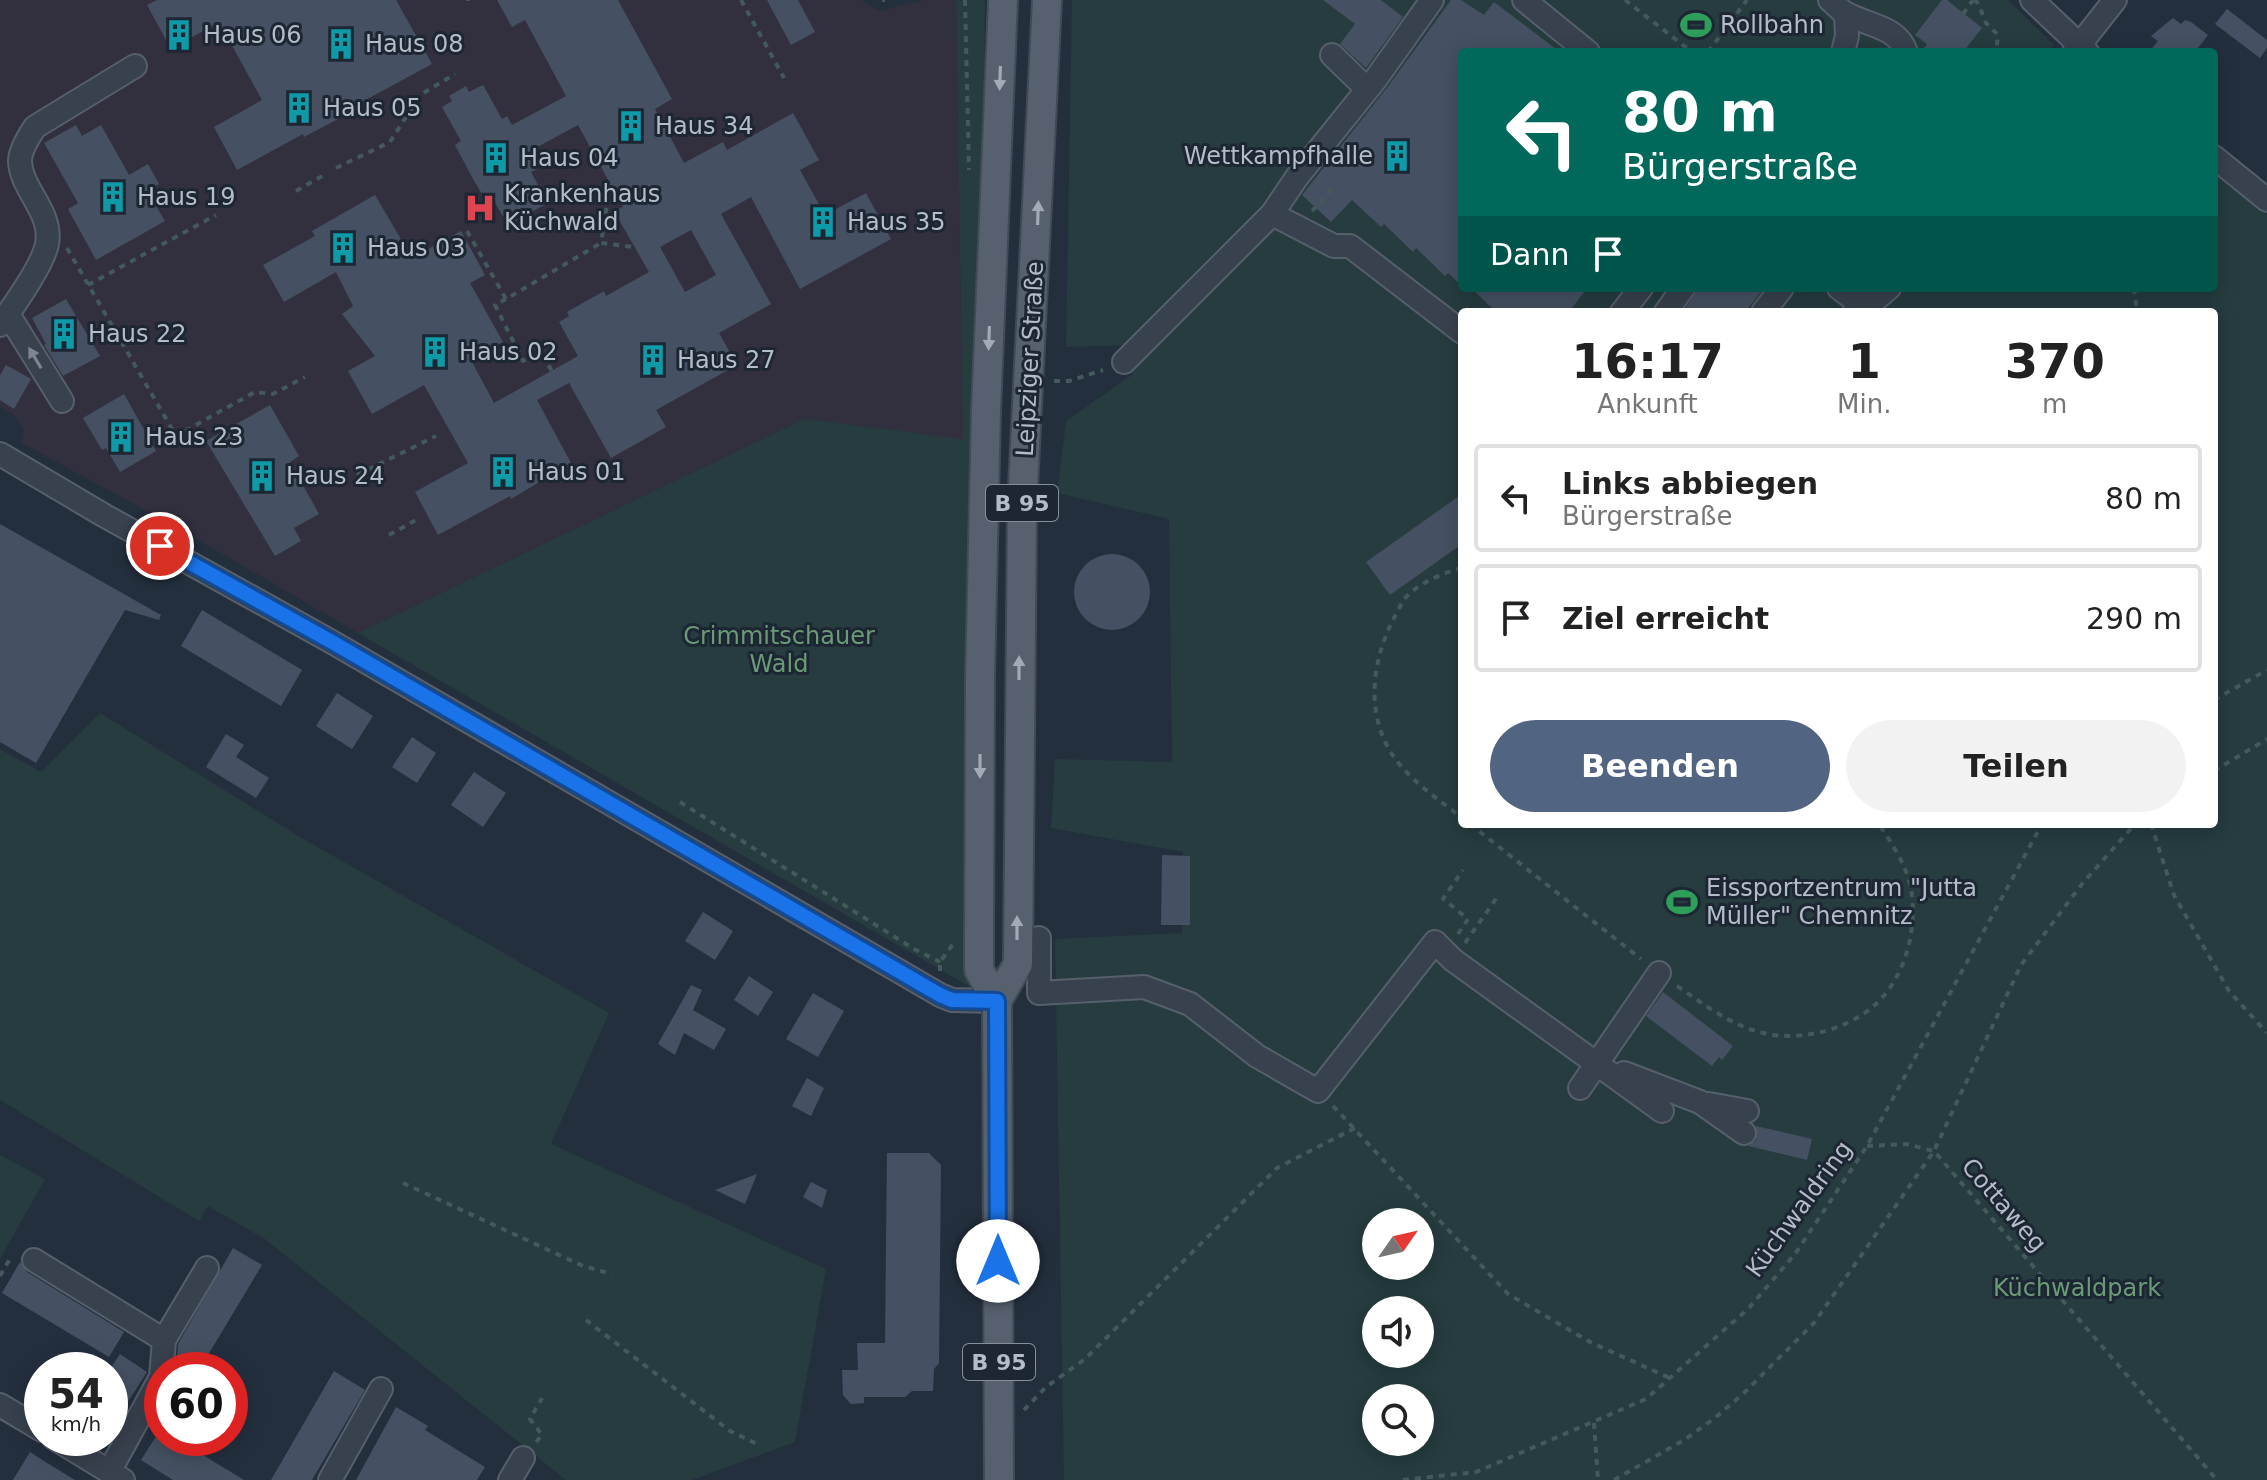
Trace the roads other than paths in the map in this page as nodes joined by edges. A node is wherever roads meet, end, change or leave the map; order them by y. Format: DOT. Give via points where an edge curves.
graph roads {
  1 [pos="1003,0"];
  2 [pos="1047,0"];
  3 [pos="1432,0"];
  4 [pos="1524,0"];
  5 [pos="2032,0"];
  6 [pos="2115,0"];
  7 [pos="1838,7"];
  8 [pos="1583,48"];
  9 [pos="1844,48"];
  10 [pos="1905,48"];
  11 [pos="2078,48"];
  12 [pos="2081,48"];
  13 [pos="1332,55"];
  14 [pos="135,66"];
  15 [pos="1367,89"];
  16 [pos="2218,160"];
  17 [pos="2267,200"];
  18 [pos="1272,214"];
  19 [pos="1638,292"];
  20 [pos="1779,292"];
  21 [pos="1843,292"];
  22 [pos="1884,292"];
  23 [pos="1625,308"];
  24 [pos="1766,308"];
  25 [pos="1857,308"];
  26 [pos="4,320"];
  27 [pos="1458,329"];
  28 [pos="1124,362"];
  29 [pos="62,401"];
  30 [pos="0,454"];
  31 [pos="1039,938"];
  32 [pos="1659,973"];
  33 [pos="997,1001"];
  34 [pos="1597,1063"];
  35 [pos="1580,1088"];
  36 [pos="1662,1111"];
  37 [pos="1745,1122"];
  38 [pos="34,1260"];
  39 [pos="207,1268"];
  40 [pos="164,1340"];
  41 [pos="381,1389"];
  42 [pos="0,1405"];
  43 [pos="24,1419"];
  44 [pos="83,1456"];
  45 [pos="523,1458"];
  46 [pos="116,1476"];
  47 [pos="330,1480"];
  48 [pos="510,1480"];
  49 [pos="999,1480"];
  1 -- 33 [label="main road, Leipziger Straße / B 95, one-way" via="980,677 979,970"];
  33 -- 2 [label="main road, Leipziger Straße / B 95, one-way" via="1018,964 1022,508"];
  3 -- 15 [label="street"];
  4 -- 8 [label="street"];
  5 -- 11 [label="street"];
  6 -- 12 [label="street"];
  7 -- 9 [label="street" via="1847,36"];
  7 -- 10 [label="street" via="1876,23"];
  13 -- 15 [label="street"];
  14 -- 26 [label="street" via="35,127 28,139 20,160 48,241"];
  15 -- 18 [label="street"];
  16 -- 17 [label="street"];
  18 -- 27 [label="street" via="1334,246 1350,246"];
  18 -- 28 [label="street"];
  19 -- 23 [label="street"];
  20 -- 24 [label="street"];
  21 -- 25 [label="street"];
  22 -- 25 [label="street"];
  29 -- 26 [label="street, one-way"];
  30 -- 33 [label="street" via="940,995"];
  31 -- 34 [label="street" via="1039,993 1144,987 1190,1004 1257,1056 1318,1091 1435,942"];
  32 -- 34 [label="street"];
  33 -- 49 [label="main road, Leipziger Straße / B 95"];
  34 -- 35 [label="street"];
  34 -- 36 [label="street"];
  34 -- 37 [label="street"];
  38 -- 40 [label="street"];
  39 -- 40 [label="street"];
  40 -- 46 [label="street" via="161,1377"];
  41 -- 47 [label="street"];
  42 -- 43 [label="street"];
  44 -- 46 [label="street"];
  45 -- 48 [label="street"];
}
